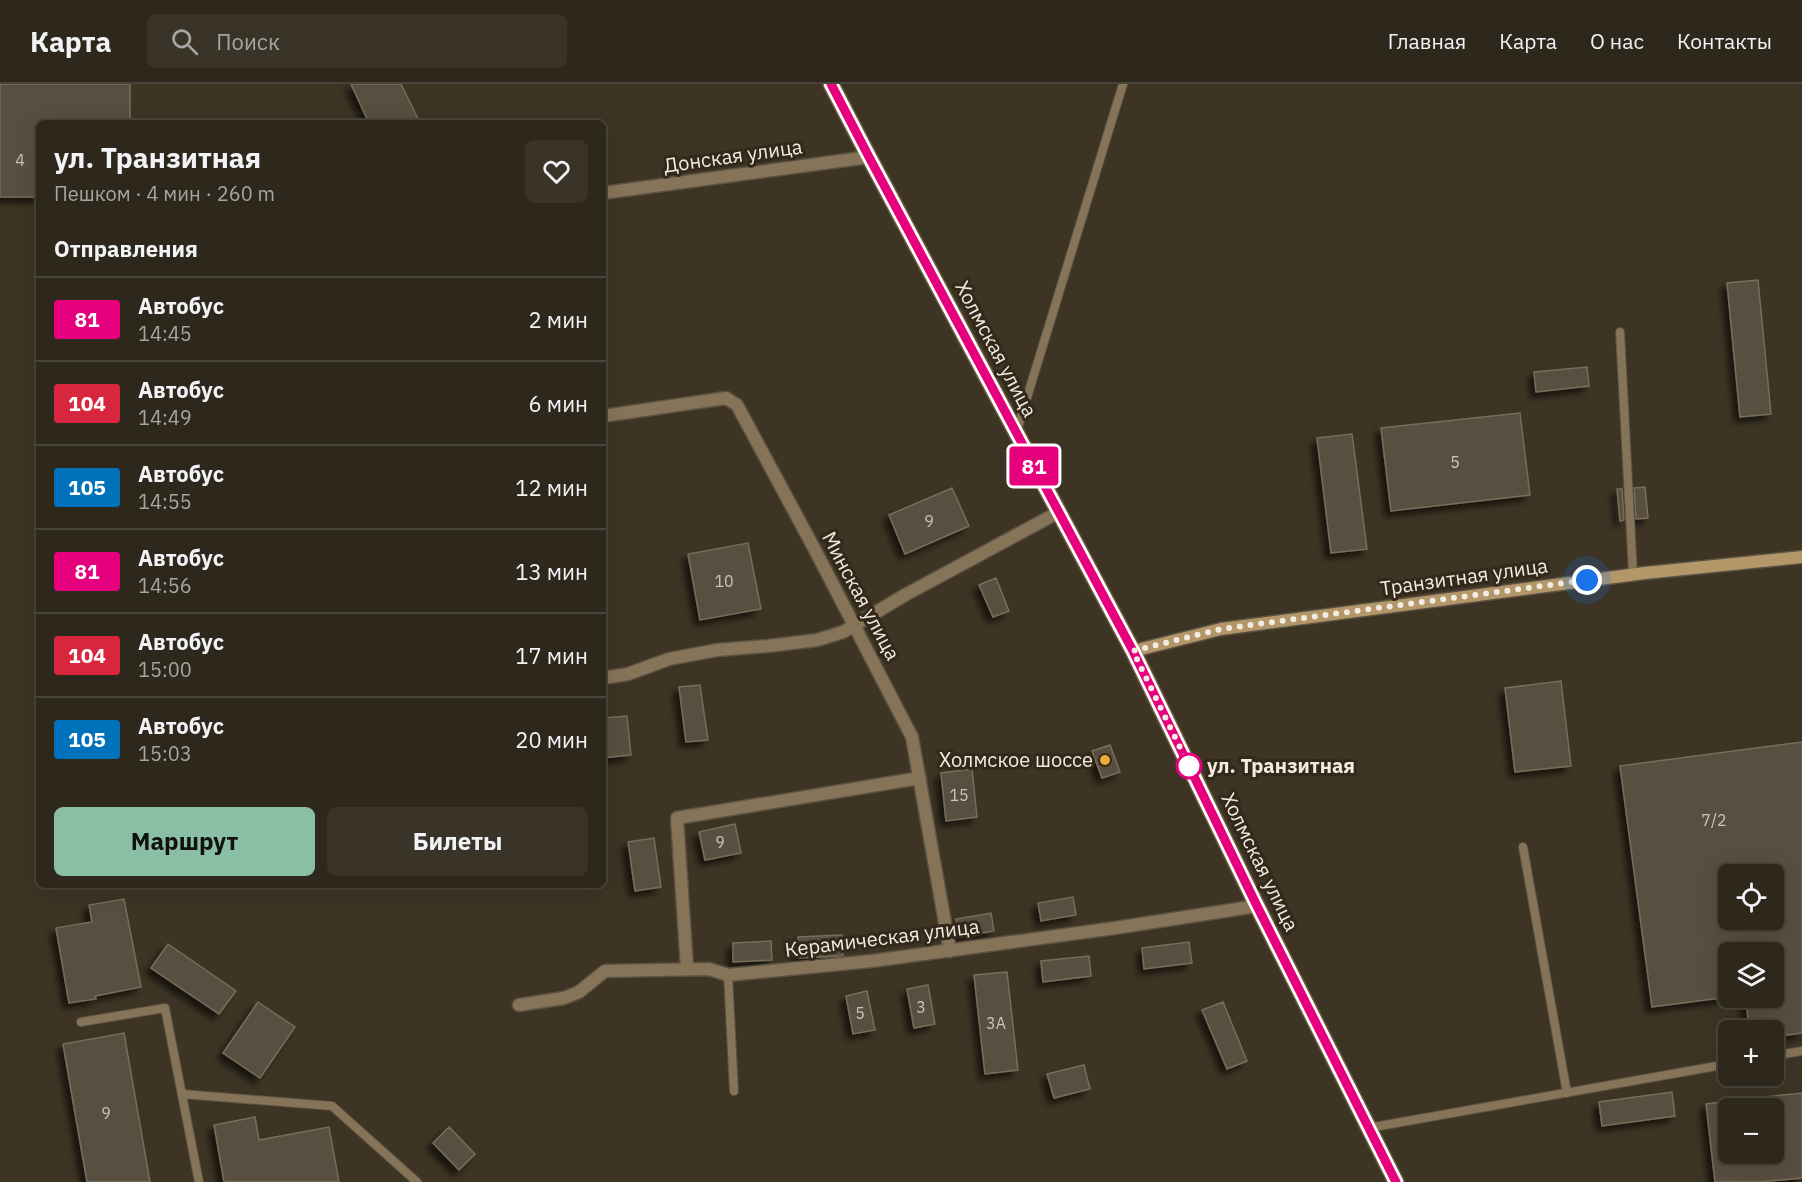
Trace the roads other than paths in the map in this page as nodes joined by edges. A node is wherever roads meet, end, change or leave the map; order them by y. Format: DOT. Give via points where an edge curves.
graph roads {
  1 [pos="831,84"];
  2 [pos="1123,84"];
  3 [pos="869,157"];
  4 [pos="606,193"];
  5 [pos="1620,332"];
  6 [pos="606,416"];
  7 [pos="1016,432"];
  8 [pos="1059,512"];
  9 [pos="1802,557"];
  10 [pos="1633,574"];
  11 [pos="855,625"];
  12 [pos="1133,651"];
  13 [pos="606,678"];
  14 [pos="920,778"];
  15 [pos="1523,847"];
  16 [pos="1257,906"];
  17 [pos="950,951"];
  18 [pos="687,968"];
  19 [pos="728,975"];
  20 [pos="519,1005"];
  21 [pos="81,1022"];
  22 [pos="1802,1051"];
  23 [pos="1784,1054"];
  24 [pos="1718,1066"];
  25 [pos="734,1091"];
  26 [pos="1567,1093"];
  27 [pos="182,1094"];
  28 [pos="1368,1128"];
  29 [pos="199,1182"];
  30 [pos="417,1182"];
  31 [pos="1396,1182"];
  1 -- 3 [label="main road, Холмская улица"];
  2 -- 7 [label="lane"];
  3 -- 4 [label="street, Донская улица"];
  3 -- 7 [label="main road, Холмская улица"];
  5 -- 10 [label="lane"];
  6 -- 11 [label="street, Минская улица" via="726,398 737,405"];
  7 -- 8 [label="main road, Холмская улица"];
  8 -- 11 [label="street"];
  8 -- 12 [label="main road, Холмская улица"];
  9 -- 10 [label="main road, Транзитная улица"];
  10 -- 12 [label="main road, Транзитная улица" via="1221,629"];
  11 -- 13 [label="street" via="817,640 717,650"];
  11 -- 14 [label="street, Минская улица" via="912,737"];
  12 -- 16 [label="main road, Холмская улица"];
  14 -- 17 [label="street, Минская улица"];
  14 -- 18 [label="street" via="677,818"];
  15 -- 26 [label="lane"];
  16 -- 17 [label="street, Керамическая улица"];
  16 -- 28 [label="main road, Холмская улица"];
  17 -- 19 [label="street, Керамическая улица"];
  18 -- 19 [label="street, Керамическая улица"];
  18 -- 20 [label="street, Керамическая улица" via="605,971 579,992 564,998"];
  19 -- 25 [label="lane"];
  21 -- 27 [label="lane" via="165,1008"];
  22 -- 23 [label="lane"];
  24 -- 26 [label="lane"];
  26 -- 28 [label="lane"];
  27 -- 29 [label="lane"];
  27 -- 30 [label="lane" via="332,1106"];
  28 -- 31 [label="main road, Холмская улица"];
}
